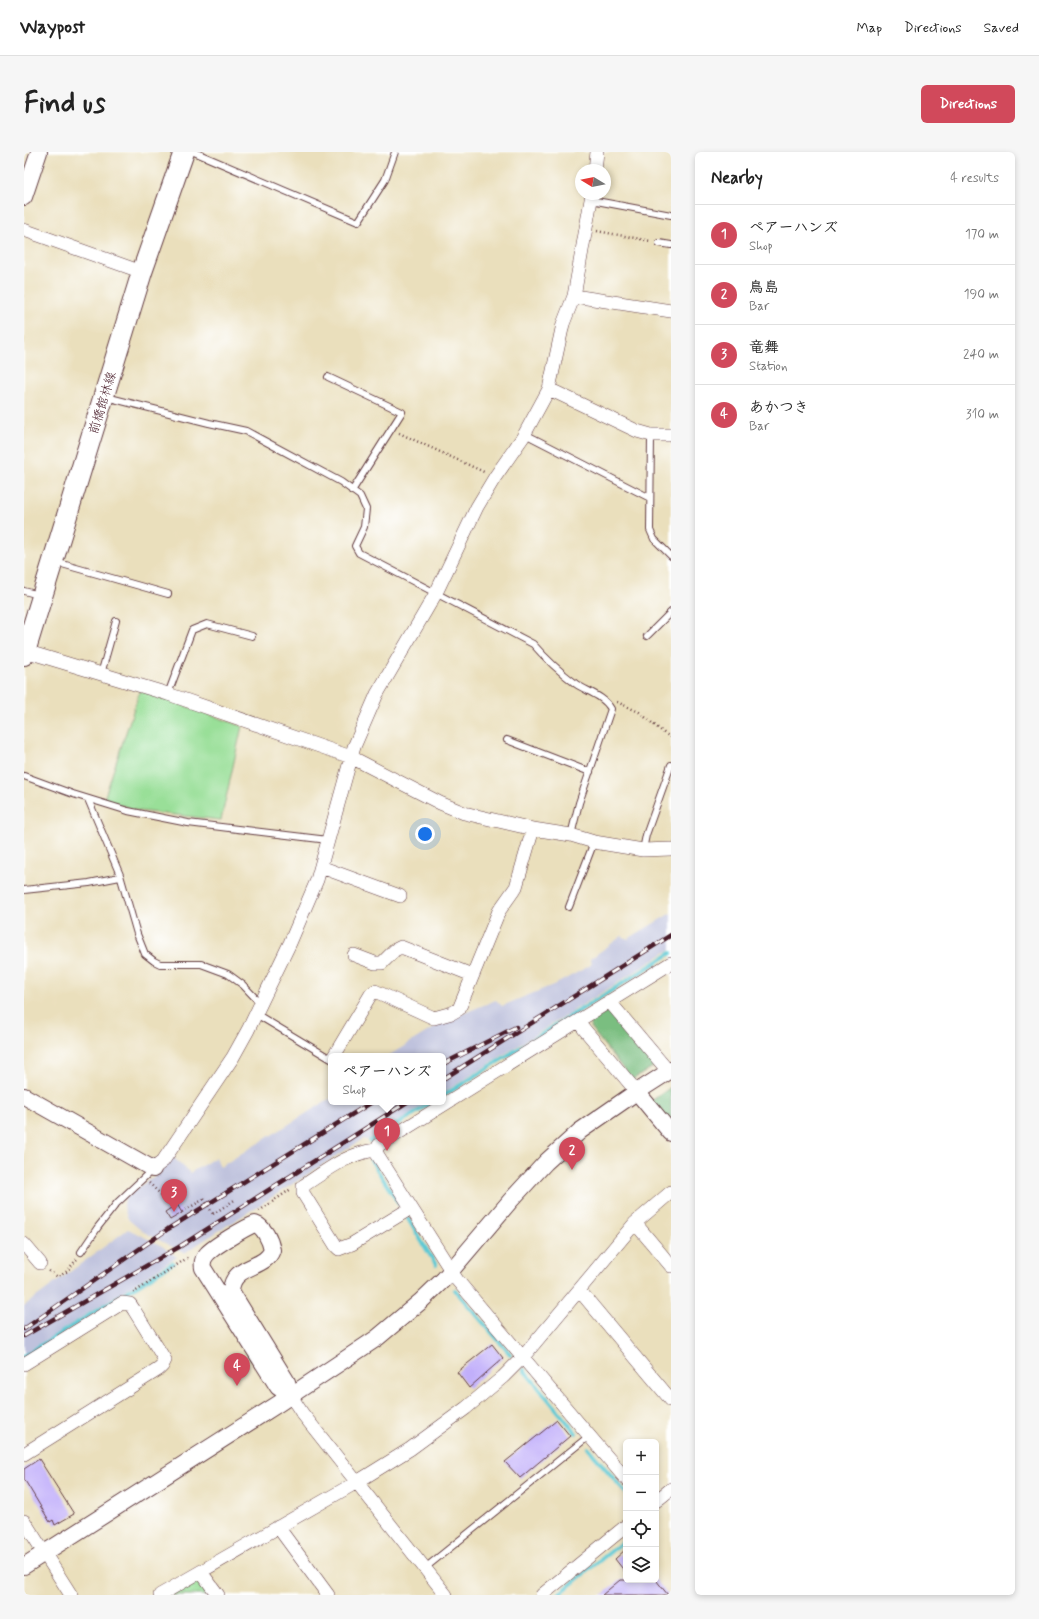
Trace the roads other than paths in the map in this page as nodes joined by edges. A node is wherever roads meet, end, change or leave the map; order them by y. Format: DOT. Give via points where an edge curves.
graph roads {
  1 [pos="39,152"];
  2 [pos="184,152"];
  3 [pos="194,152"];
  4 [pos="396,152"];
  5 [pos="597,152"];
  6 [pos="596,164"];
  7 [pos="24,197"];
  8 [pos="591,200"];
  9 [pos="604,200"];
  10 [pos="671,215"];
  11 [pos="24,230"];
  12 [pos="659,243"];
  13 [pos="671,245"];
  14 [pos="142,272"];
  15 [pos="574,296"];
  16 [pos="671,311"];
  17 [pos="328,377"];
  18 [pos="549,388"];
  19 [pos="105,396"];
  20 [pos="525,434"];
  21 [pos="652,435"];
  22 [pos="671,435"];
  23 [pos="352,491"];
  24 [pos="650,498"];
  25 [pos="671,556"];
  26 [pos="53,561"];
  27 [pos="436,593"];
  28 [pos="33,594"];
  29 [pos="168,594"];
  30 [pos="671,612"];
  31 [pos="116,621"];
  32 [pos="252,636"];
  33 [pos="647,636"];
  34 [pos="25,653"];
  35 [pos="101,674"];
  36 [pos="168,694"];
  37 [pos="507,740"];
  38 [pos="351,757"];
  39 [pos="671,765"];
  40 [pos="590,772"];
  41 [pos="24,776"];
  42 [pos="88,799"];
  43 [pos="533,829"];
  44 [pos="571,835"];
  45 [pos="328,840"];
  46 [pos="594,842"];
  47 [pos="671,849"];
  48 [pos="643,850"];
  49 [pos="321,867"];
  50 [pos="120,877"];
  51 [pos="24,890"];
  52 [pos="400,896"];
  53 [pos="569,908"];
  54 [pos="354,955"];
  55 [pos="671,963"];
  56 [pos="472,975"];
  57 [pos="609,1001"];
  58 [pos="258,1008"];
  59 [pos="579,1022"];
  60 [pos="336,1053"];
  61 [pos="328,1057"];
  62 [pos="670,1072"];
  63 [pos="637,1092"];
  64 [pos="25,1100"];
  65 [pos="446,1104"];
  66 [pos="444,1105"];
  67 [pos="671,1133"];
  68 [pos="376,1150"];
  69 [pos="149,1174"];
  70 [pos="671,1192"];
  71 [pos="411,1208"];
  72 [pos="635,1223"];
  73 [pos="24,1244"];
  74 [pos="81,1252"];
  75 [pos="40,1263"];
  76 [pos="671,1266"];
  77 [pos="452,1271"];
  78 [pos="578,1292"];
  79 [pos="523,1357"];
  80 [pos="24,1364"];
  81 [pos="291,1396"];
  82 [pos="671,1400"];
  83 [pos="589,1436"];
  84 [pos="24,1454"];
  85 [pos="623,1476"];
  86 [pos="357,1482"];
  87 [pos="671,1489"];
  88 [pos="659,1499"];
  89 [pos="24,1521"];
  90 [pos="278,1527"];
  91 [pos="623,1528"];
  92 [pos="44,1553"];
  93 [pos="24,1566"];
  94 [pos="425,1568"];
  95 [pos="201,1572"];
  96 [pos="71,1595"];
  97 [pos="160,1595"];
  98 [pos="218,1595"];
  99 [pos="328,1595"];
  100 [pos="446,1595"];
  101 [pos="542,1595"];
  1 -- 7 [label="street"];
  2 -- 14 [label="main road, 前橋館林線"];
  3 -- 4 [label="lane" via="358,222 385,180"];
  5 -- 6 [label="street"];
  8 -- 15 [label="street"];
  9 -- 10 [label="lane"];
  11 -- 14 [label="street"];
  12 -- 13 [label="lane"];
  14 -- 19 [label="main road, 前橋館林線"];
  15 -- 16 [label="street"];
  15 -- 18 [label="street" via="563,324"];
  17 -- 23 [label="lane" via="402,412"];
  18 -- 20 [label="street"];
  18 -- 21 [label="street" via="638,431"];
  19 -- 23 [label="lane" via="246,431 341,482"];
  19 -- 26 [label="main road, 前橋館林線"];
  20 -- 24 [label="lane"];
  20 -- 27 [label="street" via="477,507"];
  21 -- 22 [label="street"];
  21 -- 24 [label="lane"];
  23 -- 27 [label="lane" via="360,496 366,509 364,527 355,546 359,553"];
  24 -- 25 [label="lane" via="650,530 654,539"];
  26 -- 28 [label="main road, 前橋館林線"];
  26 -- 29 [label="lane"];
  27 -- 38 [label="street" via="377,694"];
  27 -- 40 [label="lane" via="533,644 549,663 578,685 607,702 611,709"];
  28 -- 34 [label="main road, 前橋館林線"];
  30 -- 33 [label="lane"];
  31 -- 35 [label="lane"];
  32 -- 36 [label="lane" via="207,624 192,630"];
  34 -- 35 [label="street"];
  35 -- 36 [label="street"];
  36 -- 38 [label="street"];
  37 -- 40 [label="lane"];
  38 -- 43 [label="street" via="464,813"];
  38 -- 45 [label="street"];
  39 -- 48 [label="lane"];
  40 -- 44 [label="lane"];
  41 -- 42 [label="lane"];
  42 -- 45 [label="lane" via="128,811 188,822"];
  42 -- 50 [label="lane"];
  43 -- 44 [label="street"];
  43 -- 56 [label="street" via="516,887 498,911"];
  44 -- 46 [label="street"];
  45 -- 49 [label="street"];
  46 -- 48 [label="street"];
  46 -- 53 [label="lane"];
  47 -- 48 [label="street"];
  49 -- 52 [label="street"];
  49 -- 58 [label="street" via="290,943"];
  50 -- 51 [label="lane"];
  50 -- 58 [label="lane" via="145,954 160,964 201,964 228,974 243,985"];
  54 -- 56 [label="street" via="382,963 401,947"];
  55 -- 57 [label="street"];
  56 -- 60 [label="street" via="459,1008 452,1013 434,1018 375,991"];
  57 -- 59 [label="street"];
  57 -- 62 [label="street"];
  58 -- 61 [label="lane"];
  58 -- 69 [label="street" via="228,1063 163,1161"];
  59 -- 63 [label="street"];
  59 -- 65 [label="street"];
  62 -- 63 [label="street"];
  63 -- 67 [label="street"];
  63 -- 77 [label="street" via="580,1131 546,1162"];
  64 -- 69 [label="street"];
  66 -- 68 [label="street" via="379,1145"];
  68 -- 71 [label="street"];
  68 -- 71 [label="street" via="344,1159 303,1186 303,1193 339,1249 352,1244"];
  69 -- 74 [label="lane" via="107,1215"];
  70 -- 72 [label="street"];
  71 -- 77 [label="street"];
  72 -- 76 [label="street"];
  72 -- 78 [label="street"];
  73 -- 75 [label="street"];
  77 -- 79 [label="street"];
  77 -- 81 [label="street" via="378,1338"];
  78 -- 79 [label="street"];
  78 -- 82 [label="street" via="585,1297"];
  79 -- 83 [label="street"];
  79 -- 86 [label="street" via="466,1408 410,1449"];
  80 -- 84 [label="street" via="122,1303 130,1304 165,1360 160,1369"];
  81 -- 81 [label="street" via="278,1388 203,1268 202,1262 206,1254 255,1224 260,1226 272,1250 266,1259 233,1279 231,1291 288,1382"];
  81 -- 86 [label="street"];
  81 -- 92 [label="street"];
  83 -- 85 [label="street"];
  83 -- 94 [label="lane"];
  86 -- 90 [label="street"];
  86 -- 94 [label="street"];
  87 -- 88 [label="street"];
  89 -- 92 [label="street"];
  90 -- 95 [label="street"];
  90 -- 99 [label="street"];
  91 -- 101 [label="street"];
  92 -- 93 [label="street"];
  92 -- 96 [label="street"];
  94 -- 100 [label="street"];
  95 -- 97 [label="street"];
  95 -- 98 [label="street"];
}
